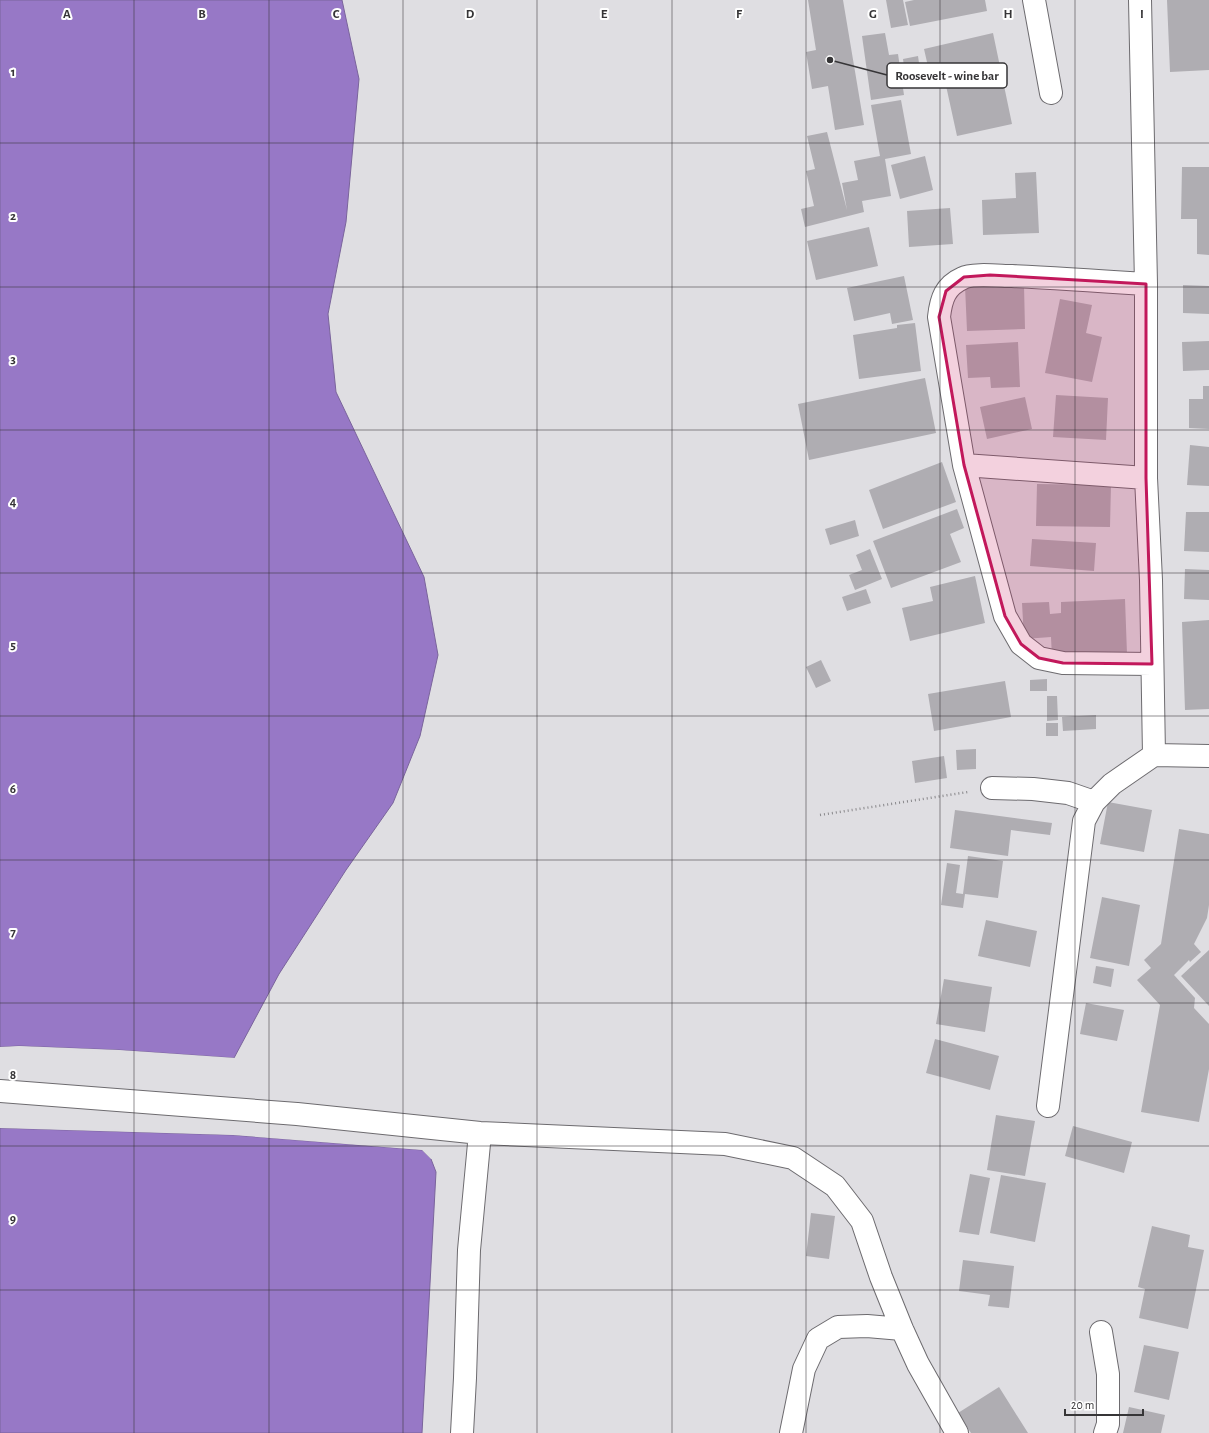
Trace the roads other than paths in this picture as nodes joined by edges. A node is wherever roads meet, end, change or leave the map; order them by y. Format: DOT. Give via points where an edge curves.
graph roads {
  1 [pos="1034,0"];
  2 [pos="1140,0"];
  3 [pos="1051,93"];
  4 [pos="1146,284"];
  5 [pos="964,465"];
  6 [pos="1146,478"];
  7 [pos="1152,664"];
  8 [pos="1154,755"];
  9 [pos="1209,756"];
  10 [pos="992,788"];
  11 [pos="1094,802"];
  12 [pos="0,1091"];
  13 [pos="1048,1106"];
  14 [pos="480,1133"];
  15 [pos="902,1329"];
  16 [pos="1101,1332"];
  17 [pos="462,1433"];
  18 [pos="792,1433"];
  19 [pos="957,1433"];
  20 [pos="1105,1433"];
  1 -- 3 [label="street"];
  2 -- 4 [label="street"];
  4 -- 5 [label="street" via="990,276 964,277 953,284 946,291 941,303 940,317"];
  4 -- 6 [label="street"];
  5 -- 6 [label="street"];
  5 -- 7 [label="street" via="1005,616 1021,644 1039,658 1063,663"];
  6 -- 7 [label="street"];
  7 -- 8 [label="street"];
  8 -- 9 [label="street"];
  8 -- 11 [label="street" via="1112,784"];
  10 -- 11 [label="street" via="1068,793"];
  11 -- 13 [label="street" via="1084,821"];
  12 -- 14 [label="street" via="297,1114"];
  14 -- 15 [label="street" via="724,1144 793,1158 835,1186 862,1221"];
  14 -- 17 [label="street" via="469,1250"];
  15 -- 18 [label="street" via="838,1327 818,1339 804,1369"];
  15 -- 19 [label="street" via="918,1364"];
  16 -- 20 [label="street" via="1108,1374 1108,1424"];
}
